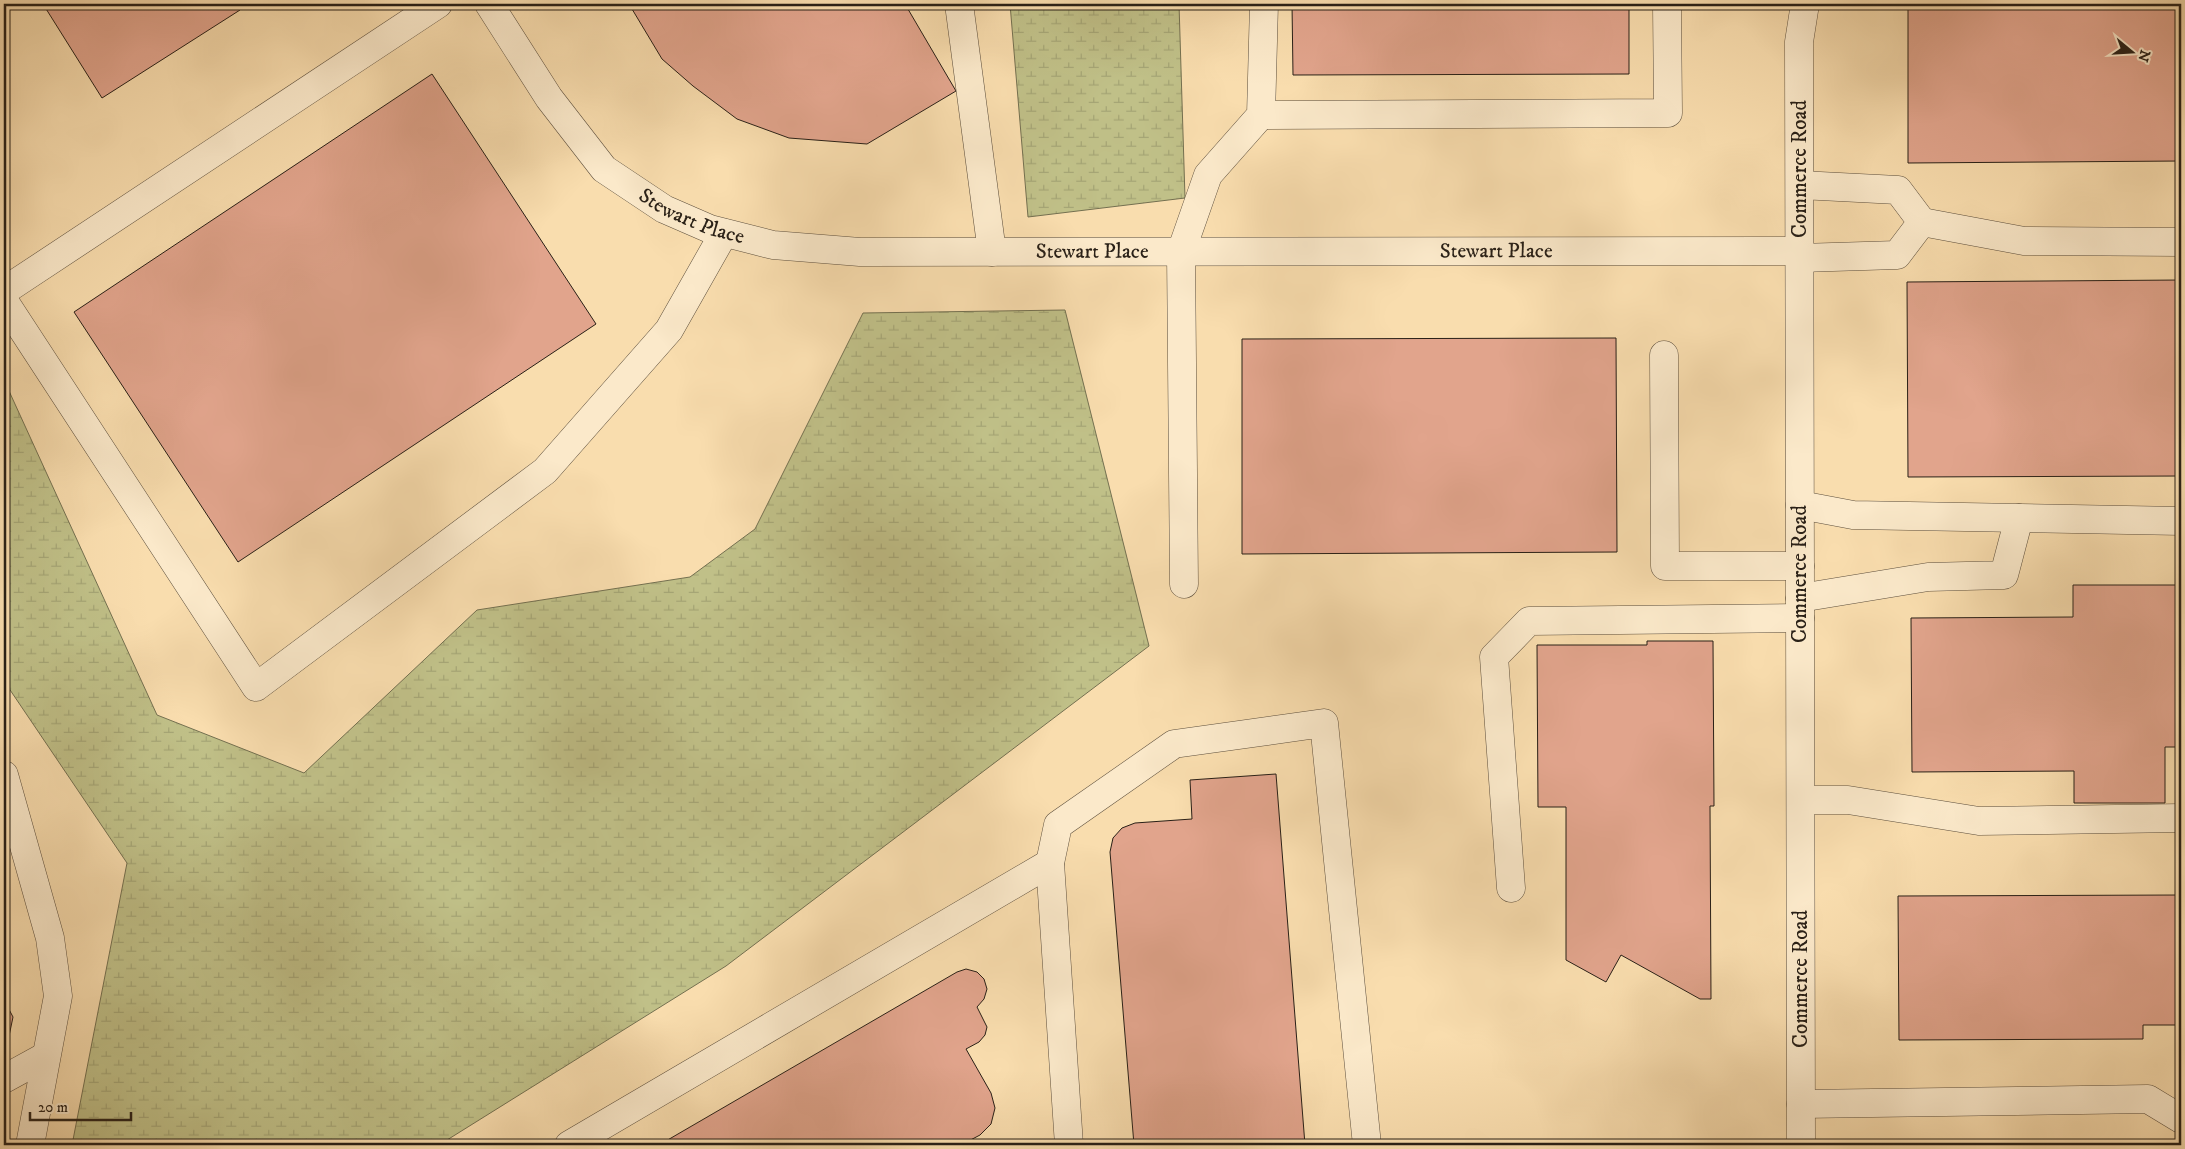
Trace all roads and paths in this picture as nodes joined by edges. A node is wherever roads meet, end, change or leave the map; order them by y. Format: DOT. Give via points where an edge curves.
graph roads {
  1 [pos="438,4"];
  2 [pos="488,4"];
  3 [pos="959,4"];
  4 [pos="1264,4"];
  5 [pos="1667,4"];
  6 [pos="1805,4"];
  7 [pos="1261,115"];
  8 [pos="1800,186"];
  9 [pos="1922,222"];
  10 [pos="724,233"];
  11 [pos="2181,242"];
  12 [pos="992,252"];
  13 [pos="1181,252"];
  14 [pos="1800,254"];
  15 [pos="4,291"];
  16 [pos="4,301"];
  17 [pos="1664,355"];
  18 [pos="1800,506"];
  19 [pos="2019,518"];
  20 [pos="2181,521"];
  21 [pos="1800,566"];
  22 [pos="1184,584"];
  23 [pos="1800,608"];
  24 [pos="4,775"];
  25 [pos="1801,800"];
  26 [pos="2181,818"];
  27 [pos="1050,863"];
  28 [pos="1511,888"];
  29 [pos="46,1056"];
  30 [pos="4,1079"];
  31 [pos="1801,1104"];
  32 [pos="2181,1120"];
  33 [pos="30,1145"];
  34 [pos="569,1145"];
  35 [pos="1069,1145"];
  36 [pos="1367,1145"];
  37 [pos="1801,1145"];
  1 -- 15 [label="street"];
  2 -- 10 [label="street, Stewart Place" via="549,98 604,168 664,209"];
  3 -- 12 [label="street"];
  4 -- 7 [label="street"];
  5 -- 7 [label="street" via="1668,113"];
  6 -- 8 [label="street, Commerce Road" via="1799,42"];
  7 -- 13 [label="street" via="1208,175"];
  8 -- 9 [label="street" via="1898,190"];
  8 -- 14 [label="street, Commerce Road"];
  9 -- 11 [label="street" via="2024,241"];
  9 -- 14 [label="street, Stewart Place" via="1897,254"];
  10 -- 12 [label="street, Stewart Place" via="773,244 860,252"];
  10 -- 16 [label="street" via="669,330 545,471 256,686"];
  12 -- 13 [label="street, Stewart Place"];
  13 -- 14 [label="street, Stewart Place"];
  13 -- 22 [label="street"];
  14 -- 18 [label="street, Commerce Road"];
  17 -- 21 [label="street" via="1665,566"];
  18 -- 19 [label="street" via="1853,516"];
  18 -- 21 [label="street, Commerce Road"];
  19 -- 20 [label="street"];
  19 -- 23 [label="street" via="2004,575 1928,577"];
  21 -- 23 [label="street, Commerce Road"];
  23 -- 25 [label="street, Commerce Road"];
  23 -- 28 [label="street" via="1529,621 1494,656"];
  24 -- 29 [label="street" via="50,938 58,996"];
  25 -- 26 [label="street" via="1848,800 1979,821"];
  25 -- 31 [label="street, Commerce Road"];
  27 -- 34 [label="street"];
  27 -- 35 [label="street"];
  27 -- 36 [label="street" via="1058,825 1174,744 1324,723"];
  29 -- 30 [label="street"];
  29 -- 33 [label="street"];
  31 -- 32 [label="street" via="2148,1099"];
  31 -- 37 [label="street, Commerce Road"];
}
